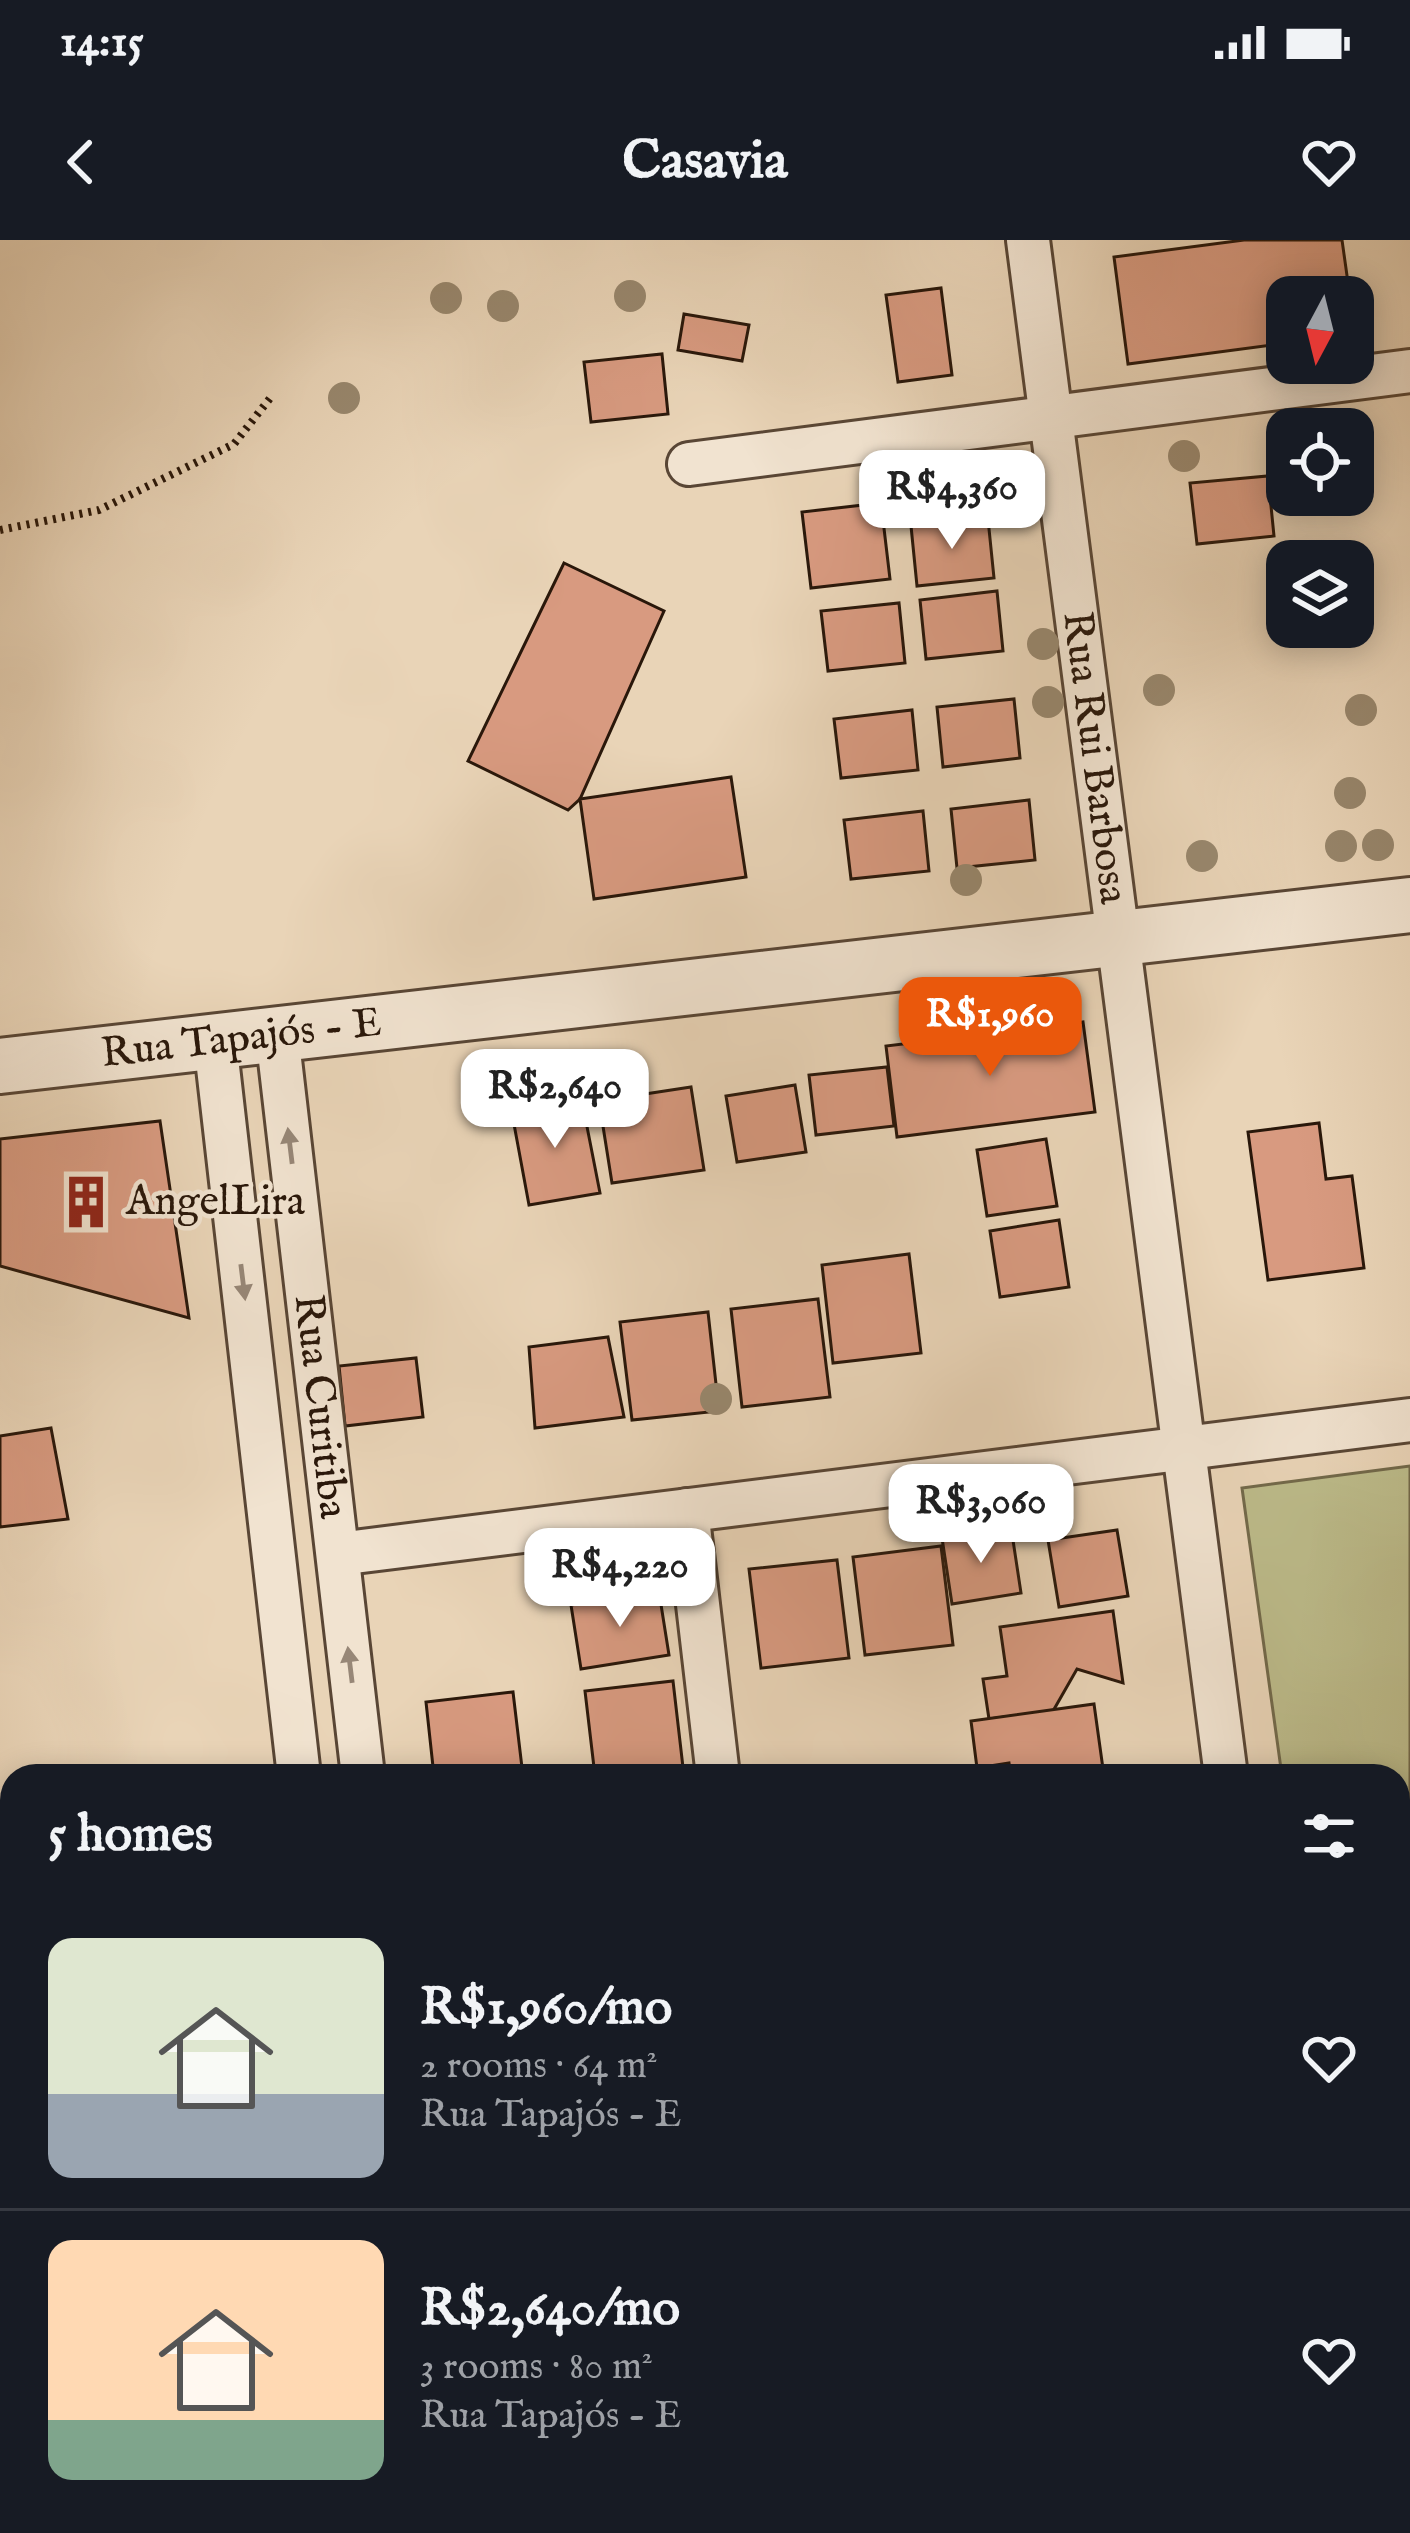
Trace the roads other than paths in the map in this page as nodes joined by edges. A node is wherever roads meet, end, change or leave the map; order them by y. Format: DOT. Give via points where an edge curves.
graph roads {
  1 [pos="1028,240"];
  2 [pos="1410,371"];
  3 [pos="1051,420"];
  4 [pos="689,464"];
  5 [pos="1410,904"];
  6 [pos="1118,939"];
  7 [pos="277,1034"];
  8 [pos="215,1041"];
  9 [pos="0,1066"];
  10 [pos="1410,1420"];
  11 [pos="1184,1449"];
  12 [pos="687,1510"];
  13 [pos="338,1554"];
  14 [pos="298,1764"];
  15 [pos="362,1764"];
  16 [pos="717,1764"];
  17 [pos="1224,1764"];
  1 -- 3 [label="street, Rua Rui Barbosa"];
  2 -- 3 [label="street"];
  3 -- 4 [label="street"];
  3 -- 6 [label="street, Rua Rui Barbosa"];
  5 -- 6 [label="street, Rua Tapajós - E"];
  6 -- 7 [label="street, Rua Tapajós - E"];
  6 -- 11 [label="street, Rua Rui Barbosa"];
  7 -- 8 [label="street, Rua Tapajós - E"];
  13 -- 7 [label="street, Rua Curitiba, one-way"];
  8 -- 9 [label="street, Rua Tapajós - E"];
  8 -- 14 [label="street, Rua Curitiba, one-way"];
  10 -- 11 [label="street"];
  11 -- 12 [label="street"];
  11 -- 17 [label="street, Rua Rui Barbosa"];
  12 -- 13 [label="street"];
  12 -- 16 [label="street"];
  15 -- 13 [label="street, Rua Curitiba, one-way"];
}
